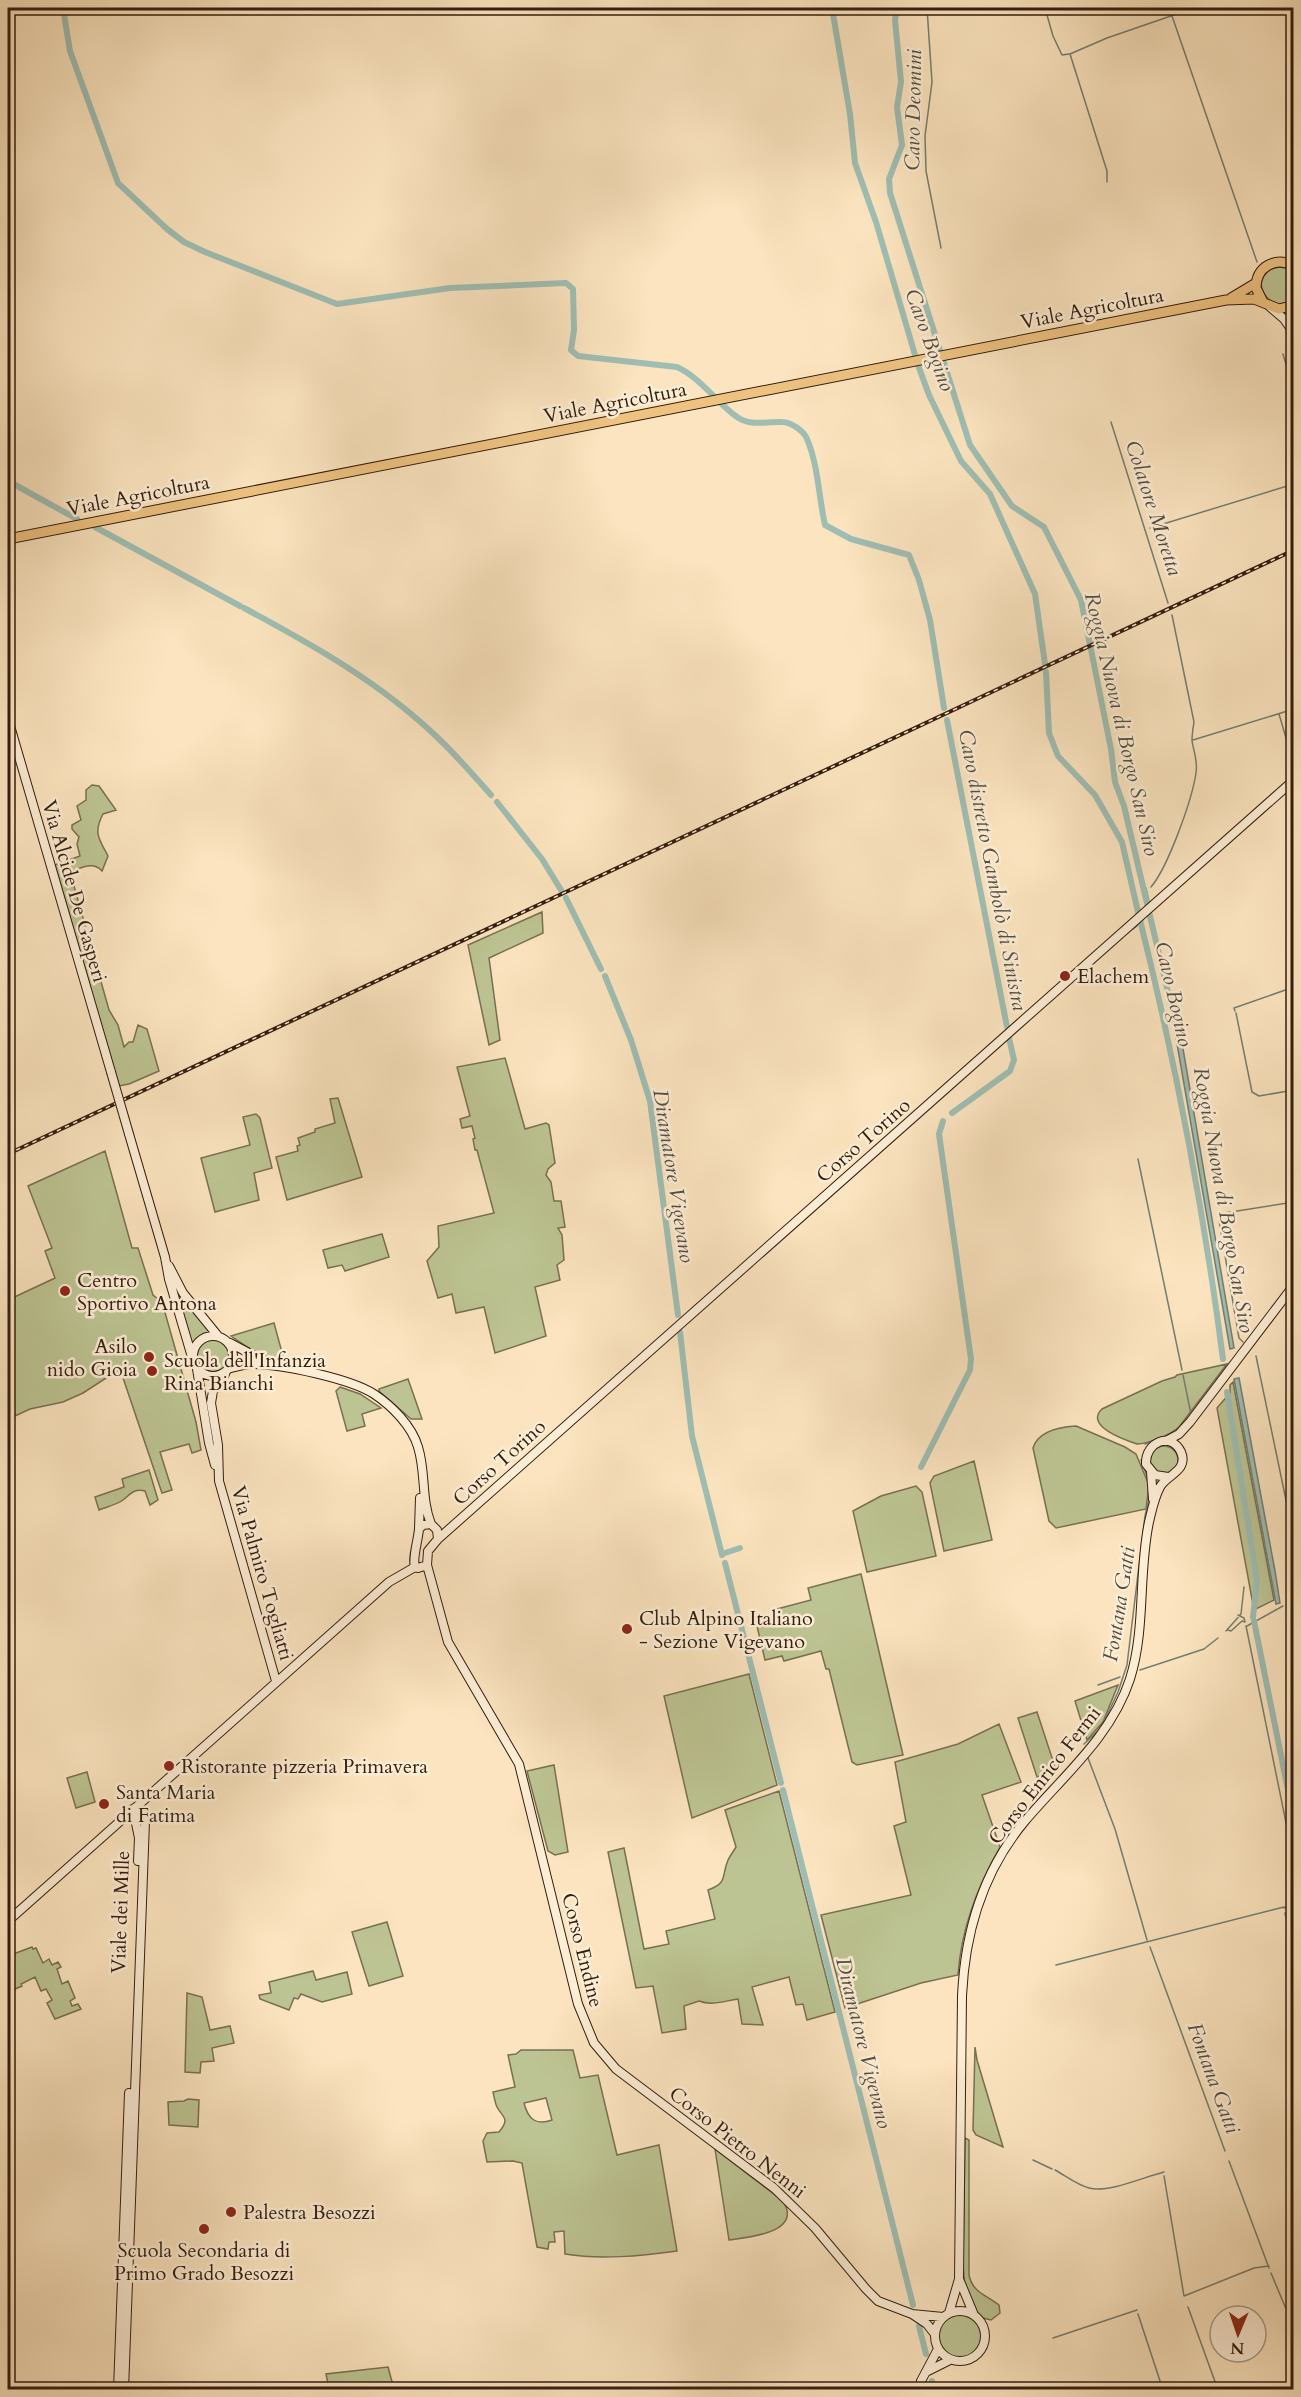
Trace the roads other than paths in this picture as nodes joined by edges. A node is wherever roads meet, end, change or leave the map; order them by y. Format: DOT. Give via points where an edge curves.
graph roads {
  1 [pos="1293,266"];
  2 [pos="1256,283"];
  3 [pos="1226,300"];
  4 [pos="1266,304"];
  5 [pos="1293,305"];
  6 [pos="1293,316"];
  7 [pos="1293,333"];
  8 [pos="9,539"];
  9 [pos="8,719"];
  10 [pos="1293,780"];
  11 [pos="165,1257"];
  12 [pos="1293,1285"];
  13 [pos="218,1336"];
  14 [pos="227,1341"];
  15 [pos="192,1357"];
  16 [pos="274,1366"];
  17 [pos="197,1369"];
  18 [pos="228,1371"];
  19 [pos="1190,1422"];
  20 [pos="1166,1441"];
  21 [pos="1180,1450"];
  22 [pos="1151,1472"];
  23 [pos="219,1473"];
  24 [pos="1168,1478"];
  25 [pos="423,1479"];
  26 [pos="1153,1505"];
  27 [pos="454,1524"];
  28 [pos="433,1525"];
  29 [pos="419,1529"];
  30 [pos="438,1539"];
  31 [pos="414,1556"];
  32 [pos="428,1564"];
  33 [pos="416,1568"];
  34 [pos="389,1582"];
  35 [pos="441,1619"];
  36 [pos="276,1681"];
  37 [pos="133,1809"];
  38 [pos="8,1921"];
  39 [pos="594,2043"];
  40 [pos="959,2279"];
  41 [pos="912,2314"];
  42 [pos="946,2315"];
  43 [pos="974,2315"];
  44 [pos="934,2333"];
  45 [pos="938,2349"];
  46 [pos="951,2360"];
  47 [pos="927,2372"];
  48 [pos="118,2390"];
  49 [pos="124,2390"];
  50 [pos="920,2390"];
  1 -- 2 [label="main road, Viale Agricoltura" via="1281,262 1268,265"];
  2 -- 3 [label="main road, Viale Agricoltura"];
  2 -- 4 [label="main road"];
  3 -- 4 [label="main road, Viale Agricoltura" via="1247,298"];
  3 -- 8 [label="main road, Viale Agricoltura"];
  4 -- 5 [label="main road, Viale Agricoltura" via="1284,309"];
  4 -- 7 [label="main road"];
  6 -- 7 [label="main road"];
  9 -- 11 [label="main road, Via Alcide De Gasperi, bridge"];
  10 -- 27 [label="main road, Corso Torino"];
  11 -- 13 [label="main road" via="183,1293"];
  11 -- 15 [label="main road" via="168,1280"];
  12 -- 19 [label="main road"];
  13 -- 14 [label="main road"];
  13 -- 15 [label="main road" via="200,1340"];
  14 -- 16 [label="main road"];
  14 -- 18 [label="main road" via="234,1359"];
  15 -- 17 [label="main road"];
  16 -- 18 [label="main road" via="252,1364"];
  16 -- 25 [label="main road" via="347,1382 373,1393 409,1428 418,1446"];
  17 -- 18 [label="main road" via="210,1377"];
  17 -- 23 [label="main road, Via Palmiro Togliatti" via="208,1443"];
  18 -- 23 [label="main road, Via Palmiro Togliatti" via="213,1390 211,1402"];
  19 -- 20 [label="main road"];
  19 -- 21 [label="main road"];
  20 -- 21 [label="main road"];
  20 -- 22 [label="main road" via="1154,1444 1147,1453 1146,1464"];
  21 -- 24 [label="main road" via="1180,1469"];
  22 -- 24 [label="main road"];
  22 -- 26 [label="main road, Corso Enrico Fermi"];
  23 -- 36 [label="main road, Via Palmiro Togliatti"];
  24 -- 26 [label="main road, Corso Enrico Fermi"];
  25 -- 28 [label="main road" via="425,1505"];
  25 -- 29 [label="main road"];
  26 -- 40 [label="main road, Corso Enrico Fermi" via="1138,1641 1124,1695 1101,1735 1025,1821 1001,1855 981,1895 970,1932 962,1996"];
  27 -- 28 [label="main road, Corso Torino"];
  27 -- 30 [label="main road, Corso Torino"];
  28 -- 29 [label="main road, Corso Torino"];
  28 -- 30 [label="main road"];
  29 -- 31 [label="main road"];
  30 -- 32 [label="main road" via="428,1551"];
  31 -- 33 [label="main road"];
  31 -- 34 [label="main road"];
  32 -- 33 [label="main road"];
  32 -- 35 [label="main road"];
  33 -- 34 [label="main road"];
  33 -- 35 [label="main road"];
  34 -- 36 [label="main road"];
  35 -- 39 [label="main road, Corso Endine" via="448,1642 519,1764 578,2004"];
  36 -- 37 [label="main road"];
  37 -- 38 [label="main road"];
  37 -- 48 [label="main road, Viale dei Mille" via="139,1838"];
  37 -- 49 [label="main road, Viale dei Mille" via="141,1812 145,1821"];
  39 -- 41 [label="main road, Corso Pietro Nenni" via="616,2069 774,2188 815,2228 878,2301"];
  40 -- 42 [label="main road, Corso Enrico Fermi"];
  40 -- 43 [label="main road, Corso Enrico Fermi"];
  41 -- 42 [label="main road, Corso Pietro Nenni"];
  41 -- 44 [label="main road, Corso Pietro Nenni"];
  42 -- 43 [label="main road" via="961,2311"];
  42 -- 44 [label="main road"];
  43 -- 46 [label="main road" via="986,2336 982,2349 972,2359"];
  44 -- 45 [label="main road"];
  45 -- 46 [label="main road"];
  45 -- 47 [label="main road"];
  46 -- 47 [label="main road"];
  47 -- 50 [label="main road"];
}
